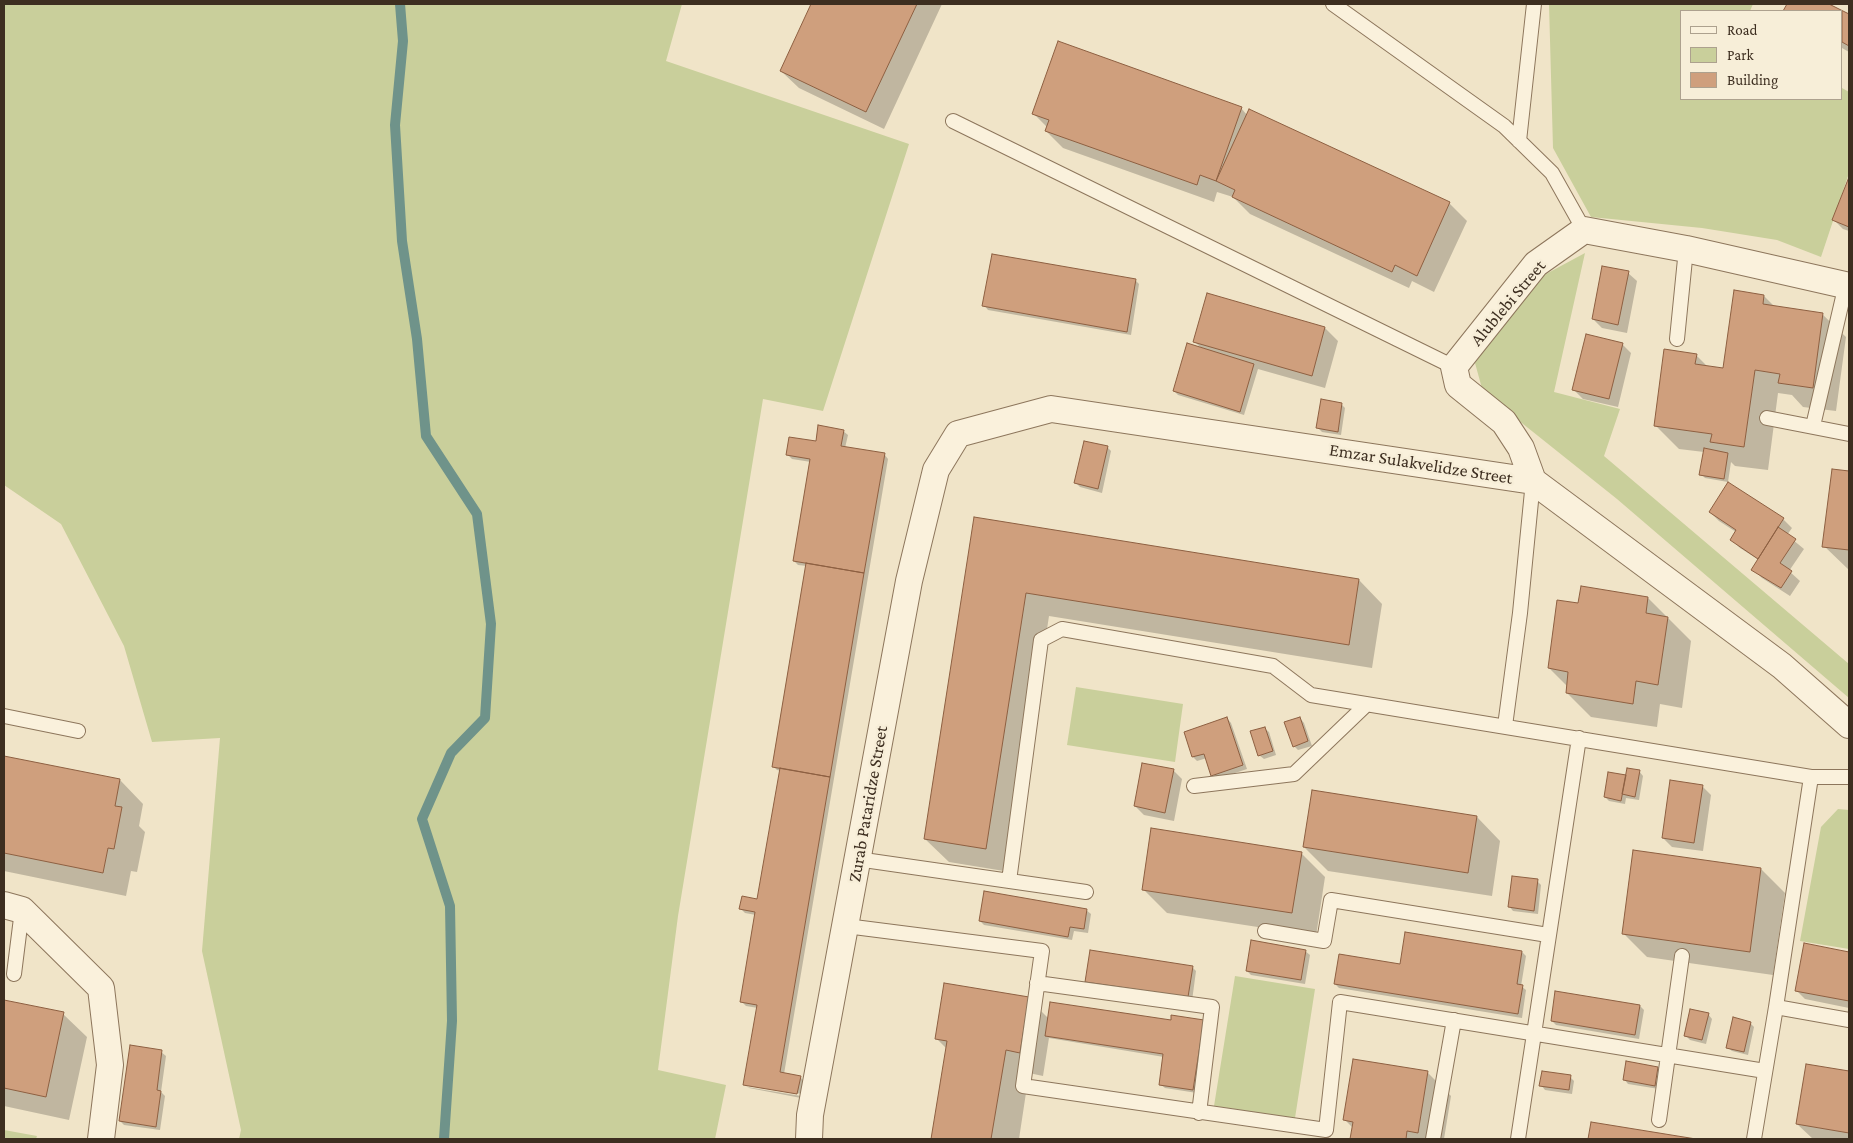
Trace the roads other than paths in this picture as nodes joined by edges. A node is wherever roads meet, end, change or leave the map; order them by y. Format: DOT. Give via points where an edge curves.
graph roads {
  1 [pos="1333,4"];
  2 [pos="1534,4"];
  3 [pos="953,121"];
  4 [pos="1519,141"];
  5 [pos="1584,230"];
  6 [pos="1686,249"];
  7 [pos="1847,285"];
  8 [pos="1677,339"];
  9 [pos="1454,367"];
  10 [pos="1767,418"];
  11 [pos="1814,426"];
  12 [pos="1849,434"];
  13 [pos="936,470"];
  14 [pos="1533,481"];
  15 [pos="1368,704"];
  16 [pos="4,716"];
  17 [pos="1849,725"];
  18 [pos="1504,726"];
  19 [pos="78,731"];
  20 [pos="1578,738"];
  21 [pos="1811,776"];
  22 [pos="1849,777"];
  23 [pos="1194,786"];
  24 [pos="857,859"];
  25 [pos="1009,880"];
  26 [pos="1086,892"];
  27 [pos="13,908"];
  28 [pos="846,926"];
  29 [pos="1265,932"];
  30 [pos="1548,935"];
  31 [pos="1682,956"];
  32 [pos="14,974"];
  33 [pos="1037,983"];
  34 [pos="1776,1007"];
  35 [pos="1454,1020"];
  36 [pos="1849,1020"];
  37 [pos="1533,1033"];
  38 [pos="1668,1055"];
  39 [pos="1765,1071"];
  40 [pos="1199,1113"];
  41 [pos="1659,1120"];
  42 [pos="101,1139"];
  43 [pos="809,1139"];
  44 [pos="1433,1139"];
  45 [pos="1518,1139"];
  46 [pos="1754,1139"];
  1 -- 4 [label="lane" via="1504,126"];
  2 -- 4 [label="lane"];
  3 -- 9 [label="lane"];
  4 -- 5 [label="lane" via="1552,173"];
  5 -- 6 [label="street"];
  5 -- 9 [label="street, Alublebi Street" via="1536,264"];
  6 -- 7 [label="street"];
  6 -- 8 [label="lane"];
  7 -- 11 [label="lane"];
  9 -- 14 [label="street" via="1458,385 1504,422 1521,448"];
  10 -- 11 [label="lane"];
  11 -- 12 [label="lane"];
  13 -- 14 [label="street, Emzar Sulakvelidze Street" via="958,434 1051,408"];
  13 -- 24 [label="street, Zurab Pataridze Street" via="909,581"];
  14 -- 17 [label="street, Emzar Sulakvelidze Street" via="1782,666"];
  14 -- 18 [label="lane" via="1520,613"];
  15 -- 18 [label="lane"];
  15 -- 23 [label="lane" via="1294,774"];
  15 -- 25 [label="lane" via="1311,696 1273,666 1062,629 1040,640"];
  16 -- 19 [label="lane"];
  18 -- 20 [label="lane"];
  20 -- 21 [label="lane"];
  20 -- 30 [label="lane"];
  21 -- 22 [label="lane"];
  21 -- 34 [label="lane"];
  24 -- 25 [label="lane"];
  24 -- 28 [label="street, Zurab Pataridze Street"];
  25 -- 26 [label="lane"];
  27 -- 32 [label="lane"];
  27 -- 42 [label="street" via="100,988 110,1065"];
  28 -- 33 [label="lane" via="1042,951"];
  28 -- 43 [label="street, Zurab Pataridze Street" via="810,1115"];
  29 -- 30 [label="lane" via="1324,941 1331,900"];
  30 -- 37 [label="lane"];
  31 -- 38 [label="lane"];
  33 -- 40 [label="lane" via="1023,1086"];
  33 -- 40 [label="lane" via="1212,1007"];
  34 -- 36 [label="lane"];
  34 -- 39 [label="lane"];
  35 -- 37 [label="lane"];
  35 -- 40 [label="lane" via="1340,1002 1326,1130"];
  35 -- 44 [label="lane"];
  37 -- 38 [label="lane"];
  37 -- 45 [label="lane"];
  38 -- 39 [label="lane"];
  38 -- 41 [label="lane"];
  39 -- 46 [label="lane"];
}
